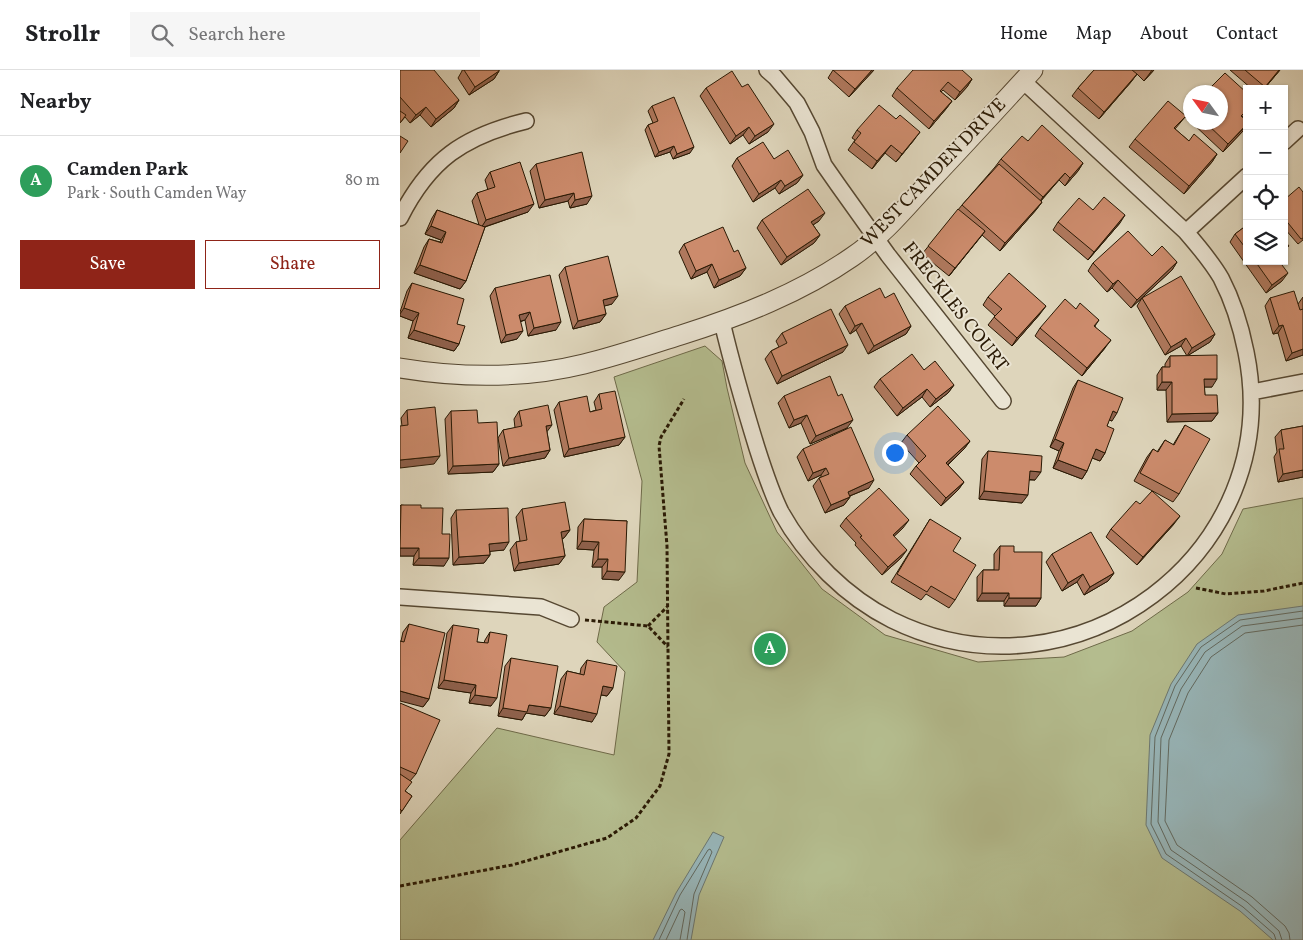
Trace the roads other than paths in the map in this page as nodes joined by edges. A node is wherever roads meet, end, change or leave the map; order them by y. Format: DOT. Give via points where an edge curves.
graph roads {
  1 [pos="767,70"];
  2 [pos="1028,76"];
  3 [pos="526,121"];
  4 [pos="1298,129"];
  5 [pos="1288,138"];
  6 [pos="1243,180"];
  7 [pos="400,218"];
  8 [pos="1186,232"];
  9 [pos="876,238"];
  10 [pos="722,322"];
  11 [pos="400,368"];
  12 [pos="1303,382"];
  13 [pos="1252,392"];
  14 [pos="1003,401"];
  15 [pos="400,597"];
  16 [pos="571,619"];
  1 -- 9 [label="street, FRECKLES COURT" via="797,103 824,165"];
  2 -- 8 [label="street"];
  2 -- 9 [label="street, WEST CAMDEN DRIVE"];
  3 -- 7 [label="street" via="480,135 447,155 420,184"];
  4 -- 5 [label="street"];
  6 -- 8 [label="street"];
  8 -- 13 [label="street" via="1209,260 1230,298 1243,340"];
  9 -- 10 [label="street, WEST CAMDEN DRIVE" via="810,283"];
  9 -- 14 [label="street, FRECKLES COURT"];
  10 -- 11 [label="street, WEST CAMDEN DRIVE" via="582,364 534,373 486,376 437,374"];
  10 -- 13 [label="street" via="770,489 806,548 836,581 868,606 923,634 964,644 1026,646 1071,637 1116,619 1169,583 1202,546 1231,496 1244,455"];
  12 -- 13 [label="street"];
  15 -- 16 [label="street" via="540,607"];
}
